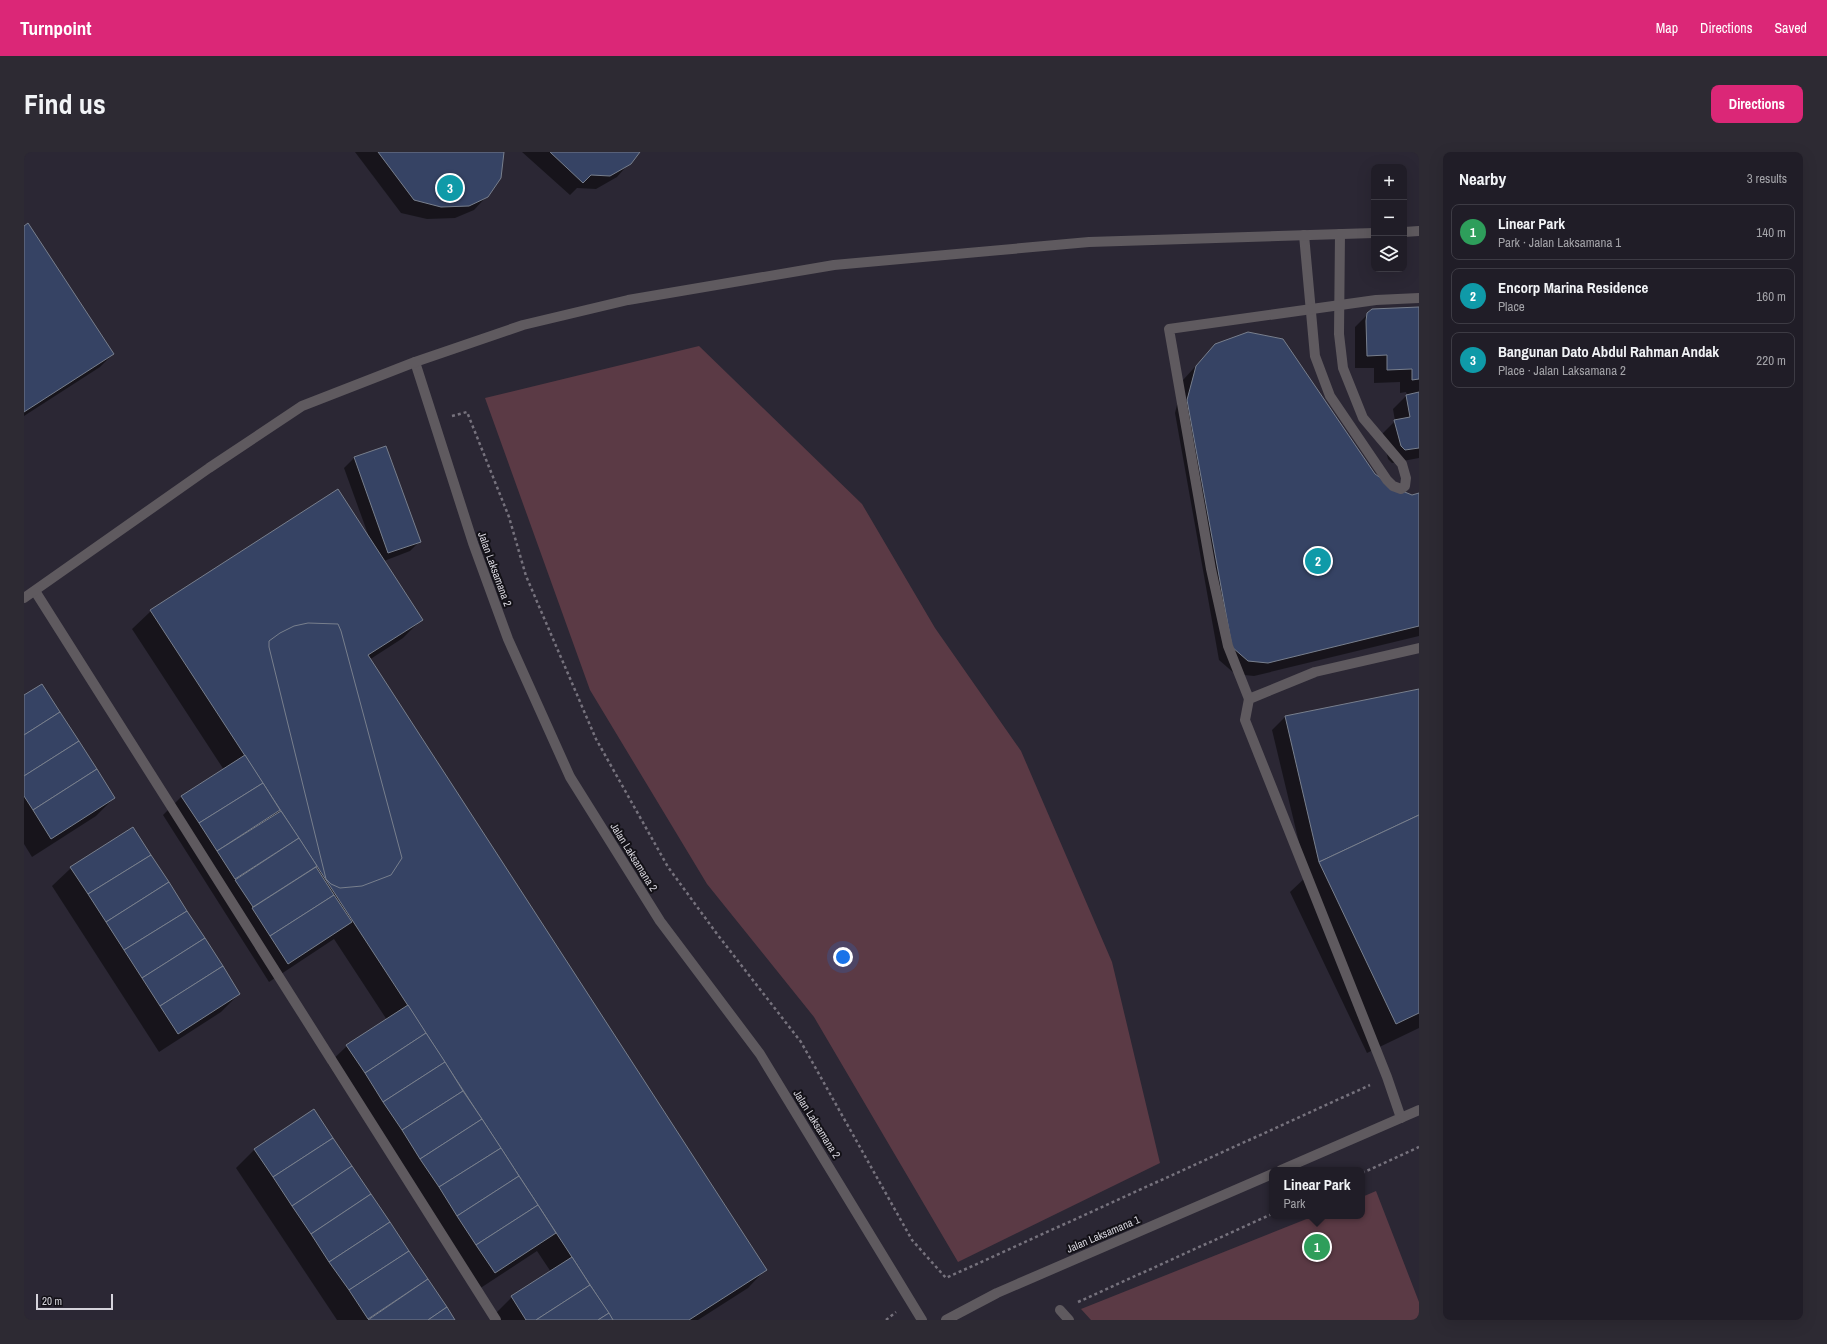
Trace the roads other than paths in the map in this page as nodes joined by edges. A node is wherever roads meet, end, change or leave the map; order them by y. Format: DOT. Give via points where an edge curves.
graph roads {
  1 [pos="1419,231"];
  2 [pos="1407,232"];
  3 [pos="1371,233"];
  4 [pos="1340,234"];
  5 [pos="1304,235"];
  6 [pos="1419,298"];
  7 [pos="1340,305"];
  8 [pos="1310,310"];
  9 [pos="415,362"];
  10 [pos="35,592"];
  11 [pos="24,598"];
  12 [pos="1419,648"];
  13 [pos="1249,699"];
  14 [pos="1419,1110"];
  15 [pos="1401,1118"];
  16 [pos="1288,1167"];
  17 [pos="1269,1175"];
  18 [pos="1060,1310"];
  19 [pos="496,1320"];
  20 [pos="922,1320"];
  21 [pos="946,1320"];
  22 [pos="1069,1320"];
  1 -- 2 [label="street"];
  3 -- 4 [label="street"];
  4 -- 5 [label="street"];
  4 -- 7 [label="street"];
  5 -- 8 [label="street"];
  5 -- 9 [label="street" via="1089,242 834,265 628,300 523,325"];
  6 -- 7 [label="street"];
  7 -- 8 [label="street"];
  7 -- 8 [label="street" via="1340,334 1345,375 1363,418 1402,464 1406,478 1403,488 1397,488 1386,480 1330,396 1315,356"];
  8 -- 13 [label="street" via="1170,329 1211,569 1228,646"];
  9 -- 10 [label="street" via="302,406 209,468"];
  9 -- 20 [label="street, Jalan Laksamana 2" via="473,543 508,639 570,777 660,921 760,1054"];
  10 -- 11 [label="street"];
  10 -- 19 [label="street"];
  12 -- 13 [label="street" via="1315,672"];
  13 -- 15 [label="street" via="1245,720"];
  14 -- 15 [label="street"];
  15 -- 16 [label="street"];
  17 -- 21 [label="street, Jalan Laksamana 1" via="996,1293"];
  18 -- 22 [label="street"];
}
